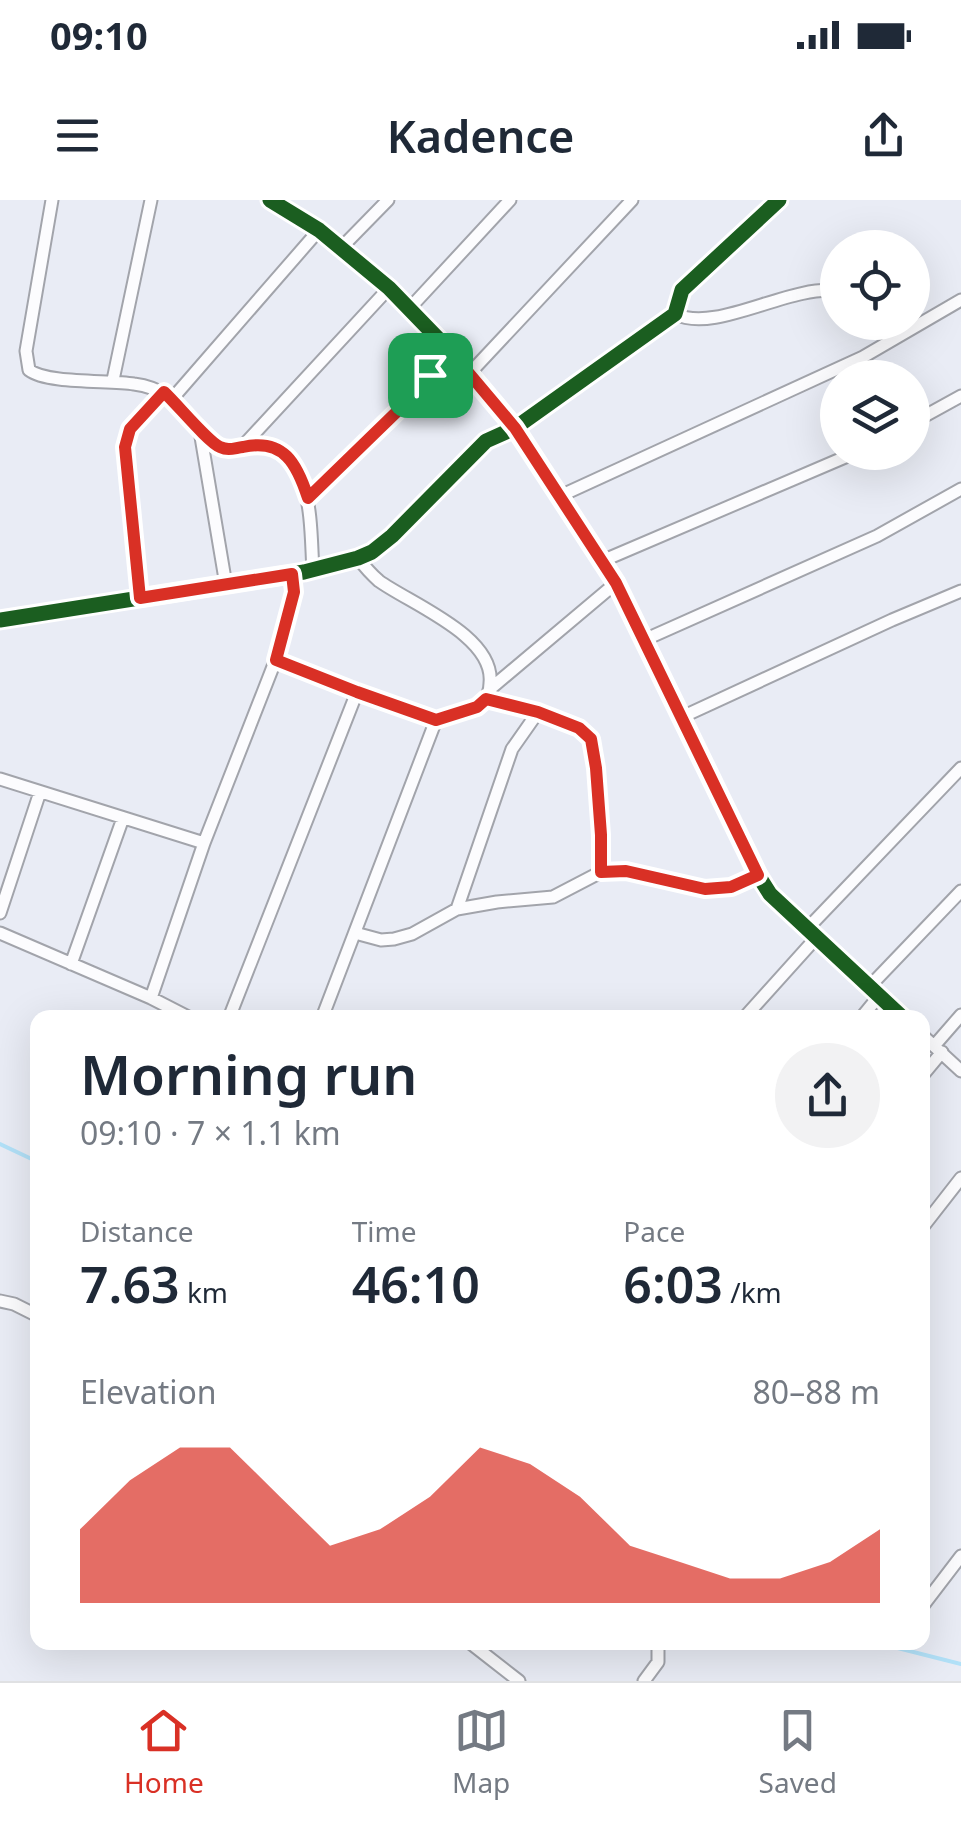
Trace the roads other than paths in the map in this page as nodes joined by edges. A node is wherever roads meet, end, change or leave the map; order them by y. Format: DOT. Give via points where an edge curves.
graph roads {
  1 [pos="52,200"];
  2 [pos="152,200"];
  3 [pos="272,200"];
  4 [pos="388,200"];
  5 [pos="510,200"];
  6 [pos="632,200"];
  7 [pos="779,200"];
  8 [pos="319,230"];
  9 [pos="341,248"];
  10 [pos="389,288"];
  11 [pos="820,292"];
  12 [pos="961,300"];
  13 [pos="410,308"];
  14 [pos="675,314"];
  15 [pos="930,316"];
  16 [pos="889,340"];
  17 [pos="451,352"];
  18 [pos="468,374"];
  19 [pos="113,380"];
  20 [pos="168,396"];
  21 [pos="961,396"];
  22 [pos="930,413"];
  23 [pos="199,427"];
  24 [pos="515,428"];
  25 [pos="242,447"];
  26 [pos="820,468"];
  27 [pos="961,489"];
  28 [pos="560,496"];
  29 [pos="308,498"];
  30 [pos="358,558"];
  31 [pos="602,562"];
  32 [pos="313,570"];
  33 [pos="292,574"];
  34 [pos="616,583"];
  35 [pos="226,585"];
  36 [pos="961,591"];
  37 [pos="140,598"];
  38 [pos="0,620"];
  39 [pos="644,640"];
  40 [pos="276,660"];
  41 [pos="357,692"];
  42 [pos="488,694"];
  43 [pos="538,712"];
  44 [pos="682,717"];
  45 [pos="436,720"];
  46 [pos="961,768"];
  47 [pos="0,780"];
  48 [pos="40,792"];
  49 [pos="122,818"];
  50 [pos="204,844"];
  51 [pos="601,872"];
  52 [pos="758,875"];
  53 [pos="961,891"];
  54 [pos="458,909"];
  55 [pos="0,914"];
  56 [pos="354,933"];
  57 [pos="0,934"];
  58 [pos="812,934"];
  59 [pos="70,964"];
  60 [pos="874,991"];
  61 [pos="151,998"];
  62 [pos="174,1010"];
  63 [pos="231,1010"];
  64 [pos="325,1010"];
  65 [pos="750,1010"];
  66 [pos="865,1010"];
  67 [pos="894,1010"];
  68 [pos="961,1015"];
  69 [pos="930,1042"];
  70 [pos="938,1049"];
  71 [pos="930,1062"];
  72 [pos="961,1070"];
  73 [pos="961,1178"];
  74 [pos="930,1218"];
  75 [pos="0,1301"];
  76 [pos="30,1312"];
  77 [pos="961,1556"];
  78 [pos="930,1593"];
  79 [pos="478,1650"];
  80 [pos="658,1650"];
  81 [pos="519,1681"];
  82 [pos="644,1681"];
  1 -- 19 [label="street" via="26,351 29,370 46,378"];
  2 -- 19 [label="street"];
  3 -- 8 [label="street"];
  4 -- 9 [label="street"];
  5 -- 13 [label="street"];
  6 -- 18 [label="street"];
  7 -- 14 [label="street" via="682,290"];
  8 -- 9 [label="street"];
  8 -- 20 [label="street"];
  9 -- 10 [label="street"];
  10 -- 13 [label="street"];
  10 -- 25 [label="street"];
  11 -- 14 [label="street" via="706,319"];
  12 -- 15 [label="street"];
  13 -- 17 [label="street"];
  14 -- 24 [label="street"];
  16 -- 28 [label="street"];
  17 -- 18 [label="street"];
  17 -- 29 [label="street"];
  18 -- 24 [label="street"];
  19 -- 20 [label="street"];
  20 -- 23 [label="street"];
  20 -- 37 [label="street" via="130,429 125,447"];
  21 -- 22 [label="street"];
  23 -- 25 [label="street" via="220,447"];
  23 -- 35 [label="street"];
  24 -- 28 [label="street"];
  24 -- 30 [label="street" via="486,441 392,536"];
  25 -- 29 [label="street" via="285,453"];
  26 -- 31 [label="street"];
  27 -- 39 [label="street" via="860,544"];
  28 -- 31 [label="street"];
  29 -- 32 [label="street"];
  30 -- 32 [label="street"];
  30 -- 42 [label="street" via="382,583 483,654 491,670"];
  31 -- 34 [label="street"];
  32 -- 33 [label="street"];
  33 -- 35 [label="street"];
  33 -- 40 [label="street" via="294,592"];
  34 -- 39 [label="street"];
  34 -- 42 [label="street"];
  35 -- 37 [label="street"];
  36 -- 44 [label="street"];
  37 -- 38 [label="street"];
  39 -- 44 [label="street"];
  40 -- 41 [label="street"];
  40 -- 50 [label="street"];
  41 -- 45 [label="street"];
  41 -- 63 [label="street"];
  42 -- 43 [label="street"];
  42 -- 45 [label="street" via="477,707"];
  43 -- 51 [label="street" via="591,739"];
  43 -- 54 [label="street" via="512,749"];
  44 -- 52 [label="street"];
  45 -- 56 [label="street"];
  46 -- 58 [label="street"];
  47 -- 48 [label="street"];
  48 -- 49 [label="street"];
  48 -- 55 [label="street"];
  49 -- 50 [label="street"];
  49 -- 59 [label="street"];
  50 -- 61 [label="street"];
  51 -- 52 [label="street" via="626,871 705,889"];
  51 -- 54 [label="street" via="553,897"];
  52 -- 58 [label="street"];
  53 -- 60 [label="street"];
  54 -- 56 [label="street" via="394,939"];
  56 -- 64 [label="street"];
  57 -- 59 [label="street"];
  58 -- 60 [label="street"];
  58 -- 65 [label="street"];
  59 -- 61 [label="street"];
  60 -- 66 [label="street"];
  60 -- 67 [label="street"];
  61 -- 62 [label="street"];
  68 -- 70 [label="street"];
  69 -- 70 [label="street"];
  70 -- 71 [label="street"];
  70 -- 72 [label="street"];
  73 -- 74 [label="street"];
  75 -- 76 [label="street"];
  77 -- 78 [label="street"];
  79 -- 81 [label="street"];
  80 -- 82 [label="street"];
}
